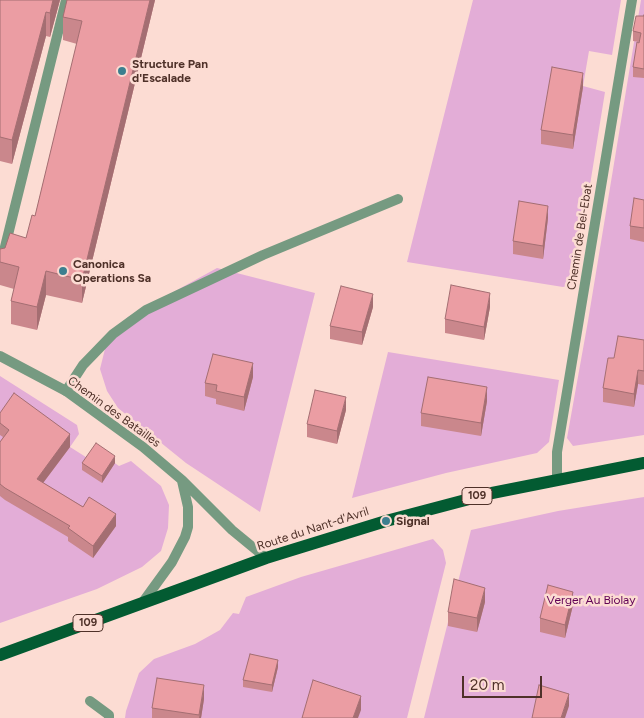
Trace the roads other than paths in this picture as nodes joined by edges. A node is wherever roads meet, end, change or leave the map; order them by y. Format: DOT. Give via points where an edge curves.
graph roads {
  1 [pos="66,0"];
  2 [pos="632,0"];
  3 [pos="398,199"];
  4 [pos="0,267"];
  5 [pos="0,356"];
  6 [pos="66,391"];
  7 [pos="644,463"];
  8 [pos="557,479"];
  9 [pos="182,480"];
  10 [pos="266,558"];
  11 [pos="144,602"];
  12 [pos="0,655"];
  13 [pos="90,701"];
  14 [pos="109,718"];
  1 -- 4 [label="street"];
  2 -- 8 [label="street, Chemin de Bel-Ebat" via="558,452"];
  3 -- 6 [label="street" via="264,255 146,310 113,334 83,365"];
  5 -- 6 [label="street, Chemin des Batailles"];
  6 -- 9 [label="street, Chemin des Batailles"];
  7 -- 8 [label="main road, Route du Nant-d'Avril / 109"];
  8 -- 10 [label="main road, Route du Nant-d'Avril / 109" via="386,520"];
  9 -- 10 [label="street, Chemin des Batailles" via="232,530"];
  9 -- 11 [label="street" via="188,507 185,537"];
  10 -- 11 [label="main road, Route du Nant-d'Avril / 109"];
  11 -- 12 [label="main road, Route du Nant-d'Avril / 109"];
  13 -- 14 [label="street"];
}
